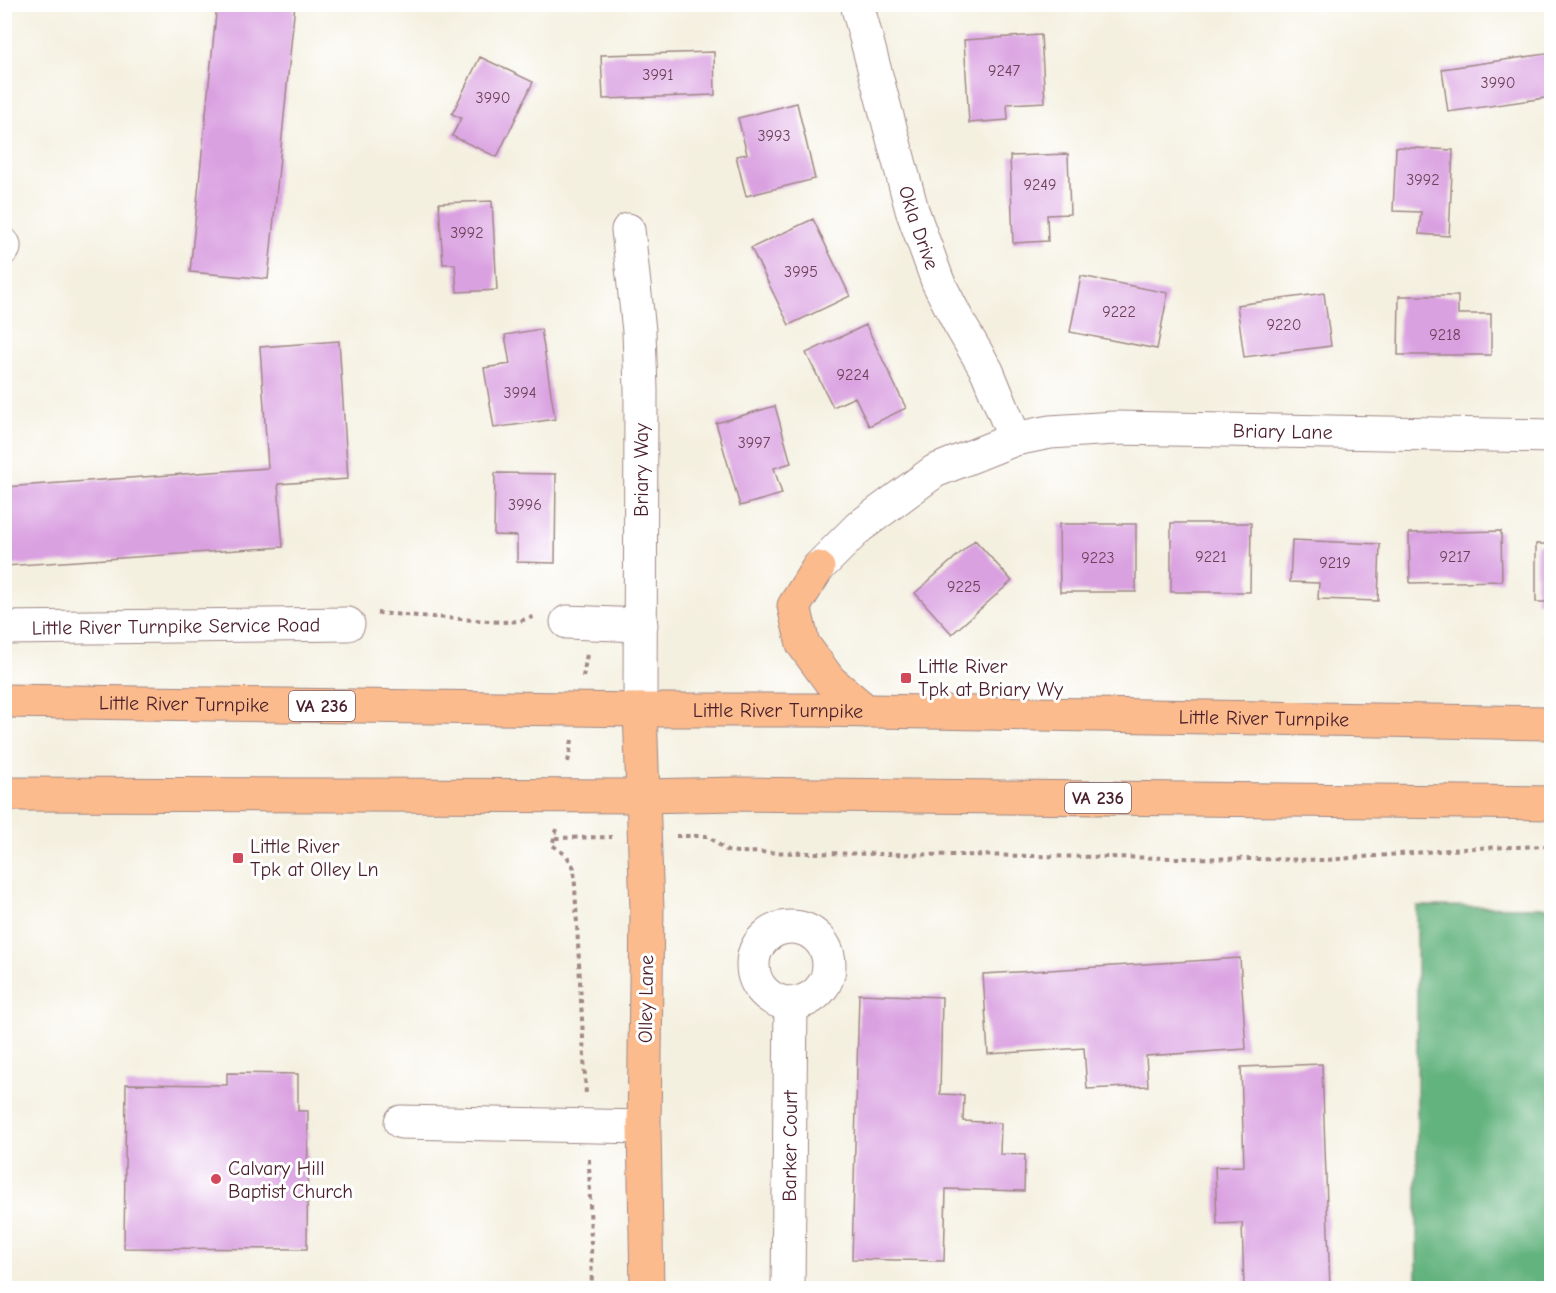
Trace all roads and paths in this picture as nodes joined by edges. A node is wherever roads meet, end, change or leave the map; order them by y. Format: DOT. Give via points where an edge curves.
graph roads {
  1 [pos="857,4"];
  2 [pos="628,230"];
  3 [pos="1551,436"];
  4 [pos="1016,439"];
  5 [pos="818,568"];
  6 [pos="555,617"];
  7 [pos="348,624"];
  8 [pos="640,625"];
  9 [pos="4,628"];
  10 [pos="589,646"];
  11 [pos="4,701"];
  12 [pos="577,710"];
  13 [pos="640,710"];
  14 [pos="866,711"];
  15 [pos="1551,723"];
  16 [pos="4,794"];
  17 [pos="562,796"];
  18 [pos="644,796"];
  19 [pos="1551,802"];
  20 [pos="708,836"];
  21 [pos="1551,846"];
  22 [pos="791,1003"];
  23 [pos="401,1122"];
  24 [pos="588,1126"];
  25 [pos="644,1127"];
  26 [pos="592,1288"];
  27 [pos="647,1288"];
  28 [pos="788,1288"];
  1 -- 4 [label="street, Okla Drive" via="912,210 938,282 987,371"];
  2 -- 8 [label="street, Briary Way" via="639,331"];
  3 -- 4 [label="street, Briary Lane" via="1115,429 1050,432"];
  4 -- 5 [label="street, Briary Lane" via="934,471 859,527"];
  5 -- 14 [label="main road" via="794,606 803,644 830,681"];
  6 -- 7 [label="path" via="511,623 358,613"];
  6 -- 8 [label="street"];
  7 -- 9 [label="street, Little River Turnpike Service Road"];
  8 -- 13 [label="street, Briary Way"];
  10 -- 12 [label="path"];
  11 -- 12 [label="main road, Little River Turnpike / VA 236"];
  12 -- 13 [label="main road, Little River Turnpike / VA 236"];
  12 -- 17 [label="path"];
  13 -- 14 [label="main road, Little River Turnpike / VA 236"];
  13 -- 18 [label="main road, Olley Lane"];
  14 -- 15 [label="main road, Little River Turnpike / VA 236"];
  16 -- 17 [label="main road, VA 236"];
  17 -- 18 [label="main road, VA 236"];
  17 -- 24 [label="path" via="552,845 567,856 574,868"];
  18 -- 19 [label="main road, VA 236"];
  18 -- 25 [label="main road, Olley Lane" via="647,910"];
  20 -- 21 [label="path" via="732,852 1326,860"];
  22 -- 28 [label="street, Barker Court"];
  23 -- 24 [label="street"];
  24 -- 25 [label="street"];
  24 -- 26 [label="path"];
  25 -- 27 [label="main road, Olley Lane"];
}
